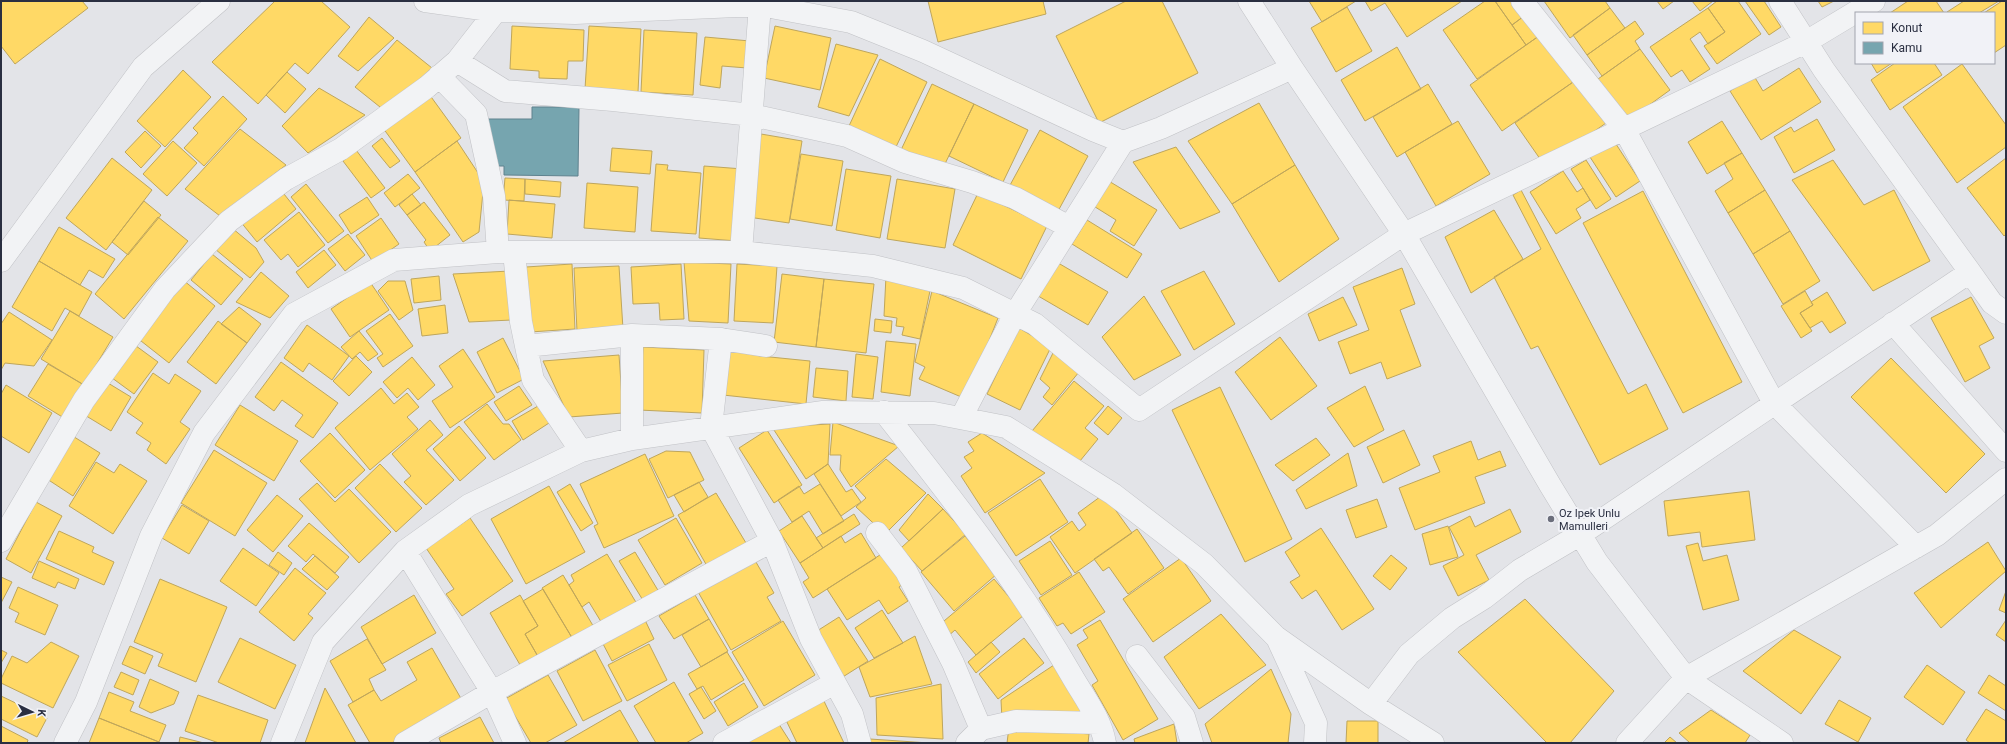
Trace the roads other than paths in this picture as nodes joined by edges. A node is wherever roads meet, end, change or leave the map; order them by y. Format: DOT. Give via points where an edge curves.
graph roads {
  1 [pos="219,1"];
  2 [pos="425,1"];
  3 [pos="1249,1"];
  4 [pos="1522,1"];
  5 [pos="1780,1"];
  6 [pos="1874,1"];
  7 [pos="762,3"];
  8 [pos="496,11"];
  9 [pos="1855,12"];
  10 [pos="1856,12"];
  11 [pos="1806,42"];
  12 [pos="457,61"];
  13 [pos="1292,68"];
  14 [pos="439,76"];
  15 [pos="752,115"];
  16 [pos="1624,129"];
  17 [pos="1123,142"];
  18 [pos="1069,227"];
  19 [pos="1404,234"];
  20 [pos="506,252"];
  21 [pos="741,252"];
  22 [pos="1,261"];
  23 [pos="1970,272"];
  24 [pos="2006,313"];
  25 [pos="1015,314"];
  26 [pos="1892,323"];
  27 [pos="632,335"];
  28 [pos="721,340"];
  29 [pos="526,346"];
  30 [pos="766,346"];
  31 [pos="1774,403"];
  32 [pos="884,412"];
  33 [pos="962,418"];
  34 [pos="711,427"];
  35 [pos="632,439"];
  36 [pos="2006,450"];
  37 [pos="581,451"];
  38 [pos="2006,479"];
  39 [pos="877,533"];
  40 [pos="1580,534"];
  41 [pos="1,541"];
  42 [pos="772,541"];
  43 [pos="1916,547"];
  44 [pos="405,551"];
  45 [pos="1276,637"];
  46 [pos="1137,656"];
  47 [pos="1686,678"];
  48 [pos="835,683"];
  49 [pos="492,692"];
  50 [pos="1371,704"];
  51 [pos="1102,733"];
  52 [pos="974,736"];
  53 [pos="65,743"];
  54 [pos="282,743"];
  55 [pos="405,743"];
  56 [pos="515,743"];
  57 [pos="724,743"];
  58 [pos="860,743"];
  59 [pos="1192,743"];
  60 [pos="1315,743"];
  61 [pos="1432,743"];
  62 [pos="1627,743"];
  63 [pos="1782,743"];
  1 -- 22 [label="street" via="143,67"];
  2 -- 8 [label="street"];
  3 -- 13 [label="street"];
  4 -- 16 [label="street"];
  5 -- 11 [label="street"];
  6 -- 10 [label="street"];
  7 -- 8 [label="street" via="575,13"];
  7 -- 15 [label="street"];
  7 -- 17 [label="street" via="851,22 923,51"];
  8 -- 12 [label="street"];
  9 -- 11 [label="street"];
  11 -- 16 [label="street"];
  11 -- 23 [label="street"];
  12 -- 14 [label="street"];
  12 -- 15 [label="street" via="505,92 613,100"];
  13 -- 17 [label="street" via="1161,128"];
  13 -- 19 [label="street"];
  14 -- 20 [label="street" via="476,114"];
  14 -- 41 [label="street" via="341,150 286,179 229,221 165,290 84,400"];
  15 -- 18 [label="street" via="846,136 905,162 972,182 1014,198"];
  15 -- 21 [label="street"];
  16 -- 19 [label="street"];
  16 -- 31 [label="street"];
  17 -- 18 [label="street"];
  18 -- 25 [label="street"];
  19 -- 25 [label="street" via="1139,410 1035,324"];
  19 -- 40 [label="street"];
  20 -- 21 [label="street"];
  20 -- 29 [label="street"];
  20 -- 53 [label="street" via="394,260 294,314 204,433 151,536 86,702"];
  21 -- 25 [label="street" via="873,266 963,288"];
  23 -- 24 [label="street" via="1992,303"];
  23 -- 26 [label="street"];
  25 -- 33 [label="street"];
  26 -- 31 [label="street"];
  26 -- 36 [label="street"];
  27 -- 28 [label="street"];
  27 -- 29 [label="street"];
  27 -- 35 [label="street"];
  28 -- 30 [label="street"];
  28 -- 34 [label="street"];
  29 -- 37 [label="street" via="533,380"];
  31 -- 40 [label="street"];
  31 -- 43 [label="street"];
  32 -- 33 [label="street" via="934,413"];
  32 -- 34 [label="street" via="824,412"];
  32 -- 51 [label="street" via="968,518 1059,653"];
  33 -- 45 [label="street" via="1006,426 1113,494 1204,564"];
  34 -- 35 [label="street"];
  34 -- 42 [label="street"];
  35 -- 37 [label="street"];
  37 -- 44 [label="street" via="469,505"];
  38 -- 43 [label="street" via="1937,535"];
  39 -- 52 [label="street" via="906,570 953,663"];
  40 -- 47 [label="street" via="1598,562"];
  40 -- 50 [label="street" via="1520,570 1484,598 1452,618 1409,654"];
  42 -- 48 [label="street" via="811,640"];
  42 -- 49 [label="street"];
  43 -- 47 [label="street"];
  44 -- 49 [label="street"];
  44 -- 54 [label="street" via="323,642"];
  45 -- 50 [label="street"];
  45 -- 60 [label="street" via="1316,723"];
  46 -- 59 [label="street" via="1184,717"];
  47 -- 62 [label="street"];
  47 -- 63 [label="street"];
  48 -- 57 [label="street"];
  48 -- 58 [label="street" via="852,714"];
  49 -- 55 [label="street"];
  49 -- 56 [label="street"];
  50 -- 61 [label="street"];
  51 -- 52 [label="street" via="1016,721"];
}
